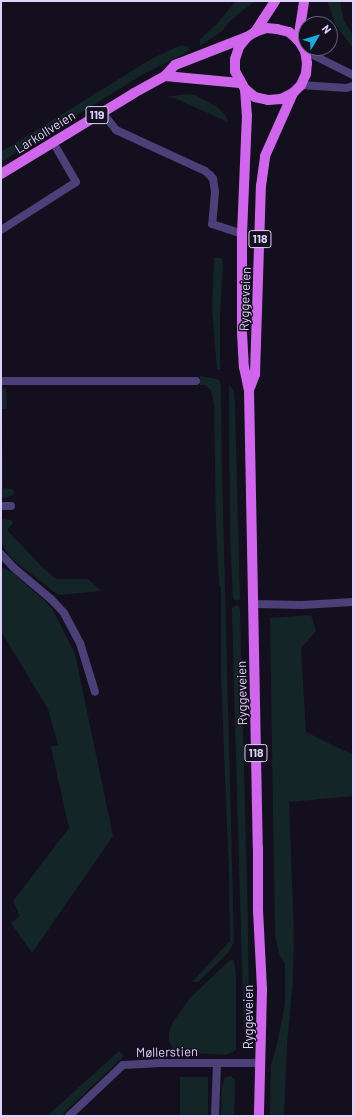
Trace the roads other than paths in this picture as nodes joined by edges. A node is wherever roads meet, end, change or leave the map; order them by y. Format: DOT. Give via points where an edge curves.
graph roads {
  1 [pos="275,1"];
  2 [pos="304,1"];
  3 [pos="302,16"];
  4 [pos="251,34"];
  5 [pos="298,40"];
  6 [pos="305,56"];
  7 [pos="314,56"];
  8 [pos="353,75"];
  9 [pos="165,76"];
  10 [pos="300,85"];
  11 [pos="242,86"];
  12 [pos="353,86"];
  13 [pos="293,93"];
  14 [pos="102,112"];
  15 [pos="53,142"];
  16 [pos="1,174"];
  17 [pos="1,230"];
  18 [pos="242,234"];
  19 [pos="1,381"];
  20 [pos="196,381"];
  21 [pos="249,390"];
  22 [pos="1,506"];
  23 [pos="11,506"];
  24 [pos="1,554"];
  25 [pos="353,602"];
  26 [pos="253,604"];
  27 [pos="95,692"];
  28 [pos="261,1063"];
  29 [pos="217,1064"];
  30 [pos="69,1116"];
  31 [pos="215,1116"];
  32 [pos="259,1116"];
  1 -- 4 [label="main road, 118"];
  2 -- 3 [label="main road"];
  4 -- 5 [label="main road, 118" via="266,28 277,28"];
  4 -- 9 [label="main road, Larkollveien / 119" via="175,65"];
  4 -- 11 [label="main road, 118" via="239,47 235,58 235,71"];
  6 -- 10 [label="main road, 118" via="306,74"];
  7 -- 8 [label="street"];
  9 -- 11 [label="main road"];
  9 -- 14 [label="main road, Larkollveien / 119"];
  10 -- 12 [label="street" via="346,88"];
  10 -- 13 [label="main road, 118"];
  11 -- 13 [label="main road, 118" via="255,97 268,100 281,99"];
  11 -- 18 [label="main road, Ryggeveien / 118" via="247,115"];
  13 -- 21 [label="main road, Ryggeveien / 118" via="265,156 255,374"];
  14 -- 15 [label="main road, Larkollveien / 119"];
  14 -- 18 [label="street" via="116,130 210,175 215,192 212,224"];
  15 -- 16 [label="main road, Larkollveien / 119"];
  15 -- 17 [label="street" via="76,182"];
  18 -- 21 [label="main road, Ryggeveien / 118" via="242,332 244,367"];
  19 -- 20 [label="street"];
  21 -- 26 [label="main road, Ryggeveien / 118"];
  22 -- 23 [label="street"];
  24 -- 27 [label="street" via="64,614 80,643"];
  25 -- 26 [label="street"];
  26 -- 28 [label="main road, Ryggeveien / 118" via="258,910 262,990"];
  28 -- 29 [label="street, Møllerstien"];
  28 -- 32 [label="main road, Ryggeveien / 118"];
  29 -- 30 [label="street, Møllerstien" via="157,1063 123,1066"];
  29 -- 31 [label="street"];
}
